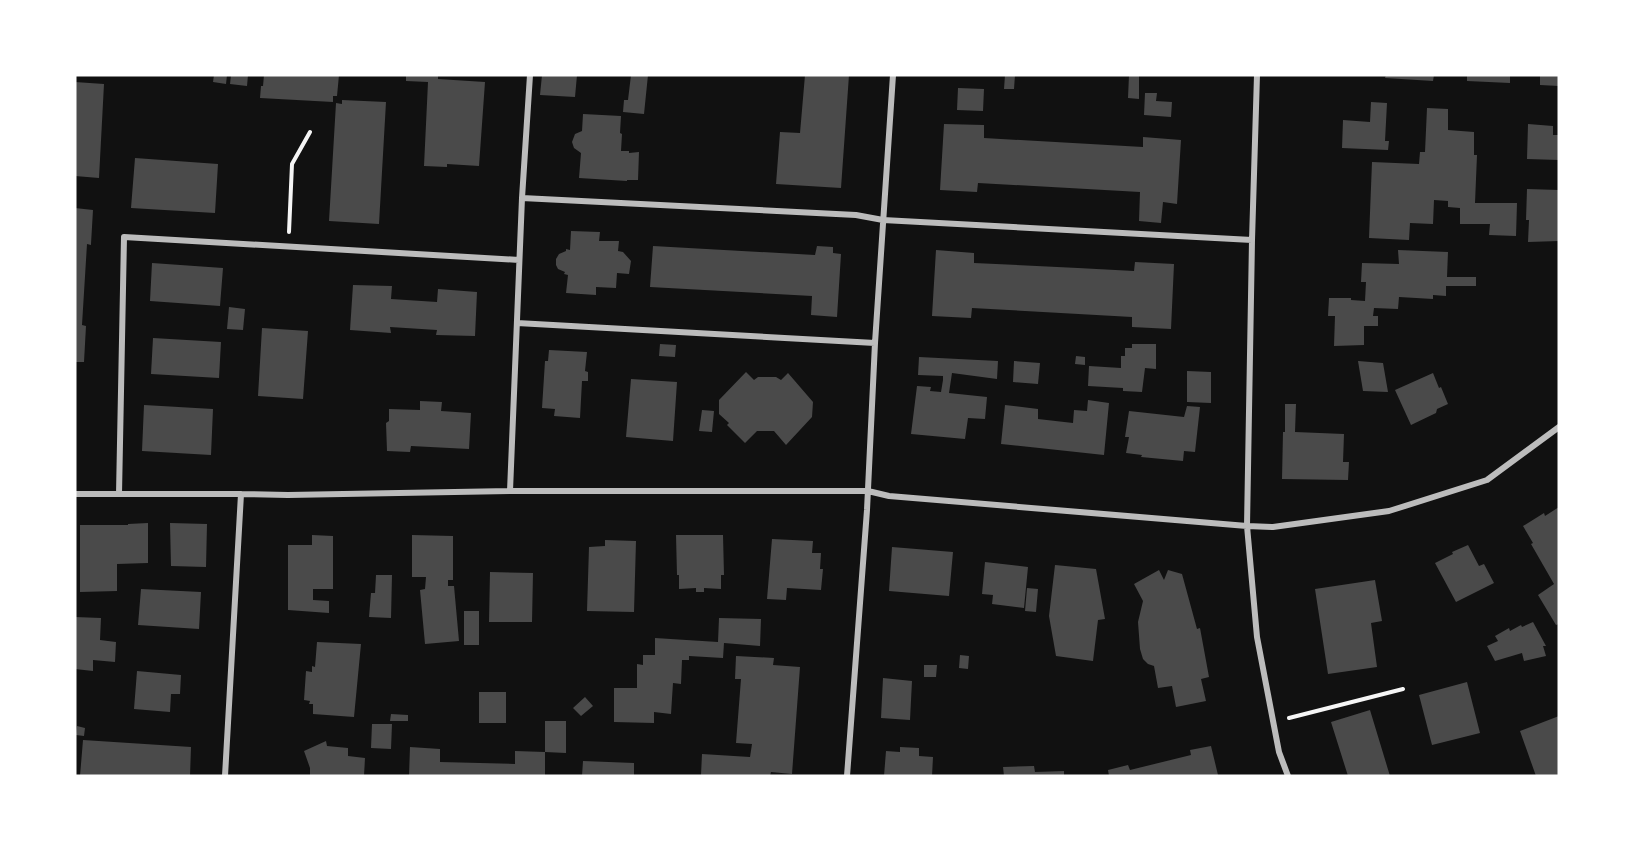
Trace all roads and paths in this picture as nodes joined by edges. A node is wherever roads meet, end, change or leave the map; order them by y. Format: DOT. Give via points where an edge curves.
graph roads {
  1 [pos="530,75"];
  2 [pos="893,75"];
  3 [pos="1257,75"];
  4 [pos="310,132"];
  5 [pos="522,198"];
  6 [pos="883,220"];
  7 [pos="289,230"];
  8 [pos="1252,240"];
  9 [pos="519,260"];
  10 [pos="517,323"];
  11 [pos="875,344"];
  12 [pos="1559,427"];
  13 [pos="510,491"];
  14 [pos="868,491"];
  15 [pos="75,494"];
  16 [pos="118,494"];
  17 [pos="241,494"];
  18 [pos="1247,526"];
  19 [pos="1403,689"];
  20 [pos="1306,714"];
  21 [pos="225,776"];
  22 [pos="847,776"];
  23 [pos="1288,776"];
  1 -- 5 [label="street"];
  2 -- 6 [label="street"];
  3 -- 8 [label="street"];
  4 -- 7 [label="path" via="292,164"];
  5 -- 6 [label="street" via="856,215"];
  5 -- 9 [label="street"];
  6 -- 8 [label="street"];
  6 -- 11 [label="street"];
  8 -- 18 [label="street"];
  9 -- 10 [label="street"];
  9 -- 16 [label="street" via="124,237"];
  10 -- 11 [label="street"];
  10 -- 13 [label="street"];
  11 -- 14 [label="street"];
  12 -- 18 [label="street" via="1487,480 1389,511 1273,527"];
  13 -- 14 [label="street"];
  13 -- 17 [label="street"];
  14 -- 18 [label="street" via="889,496"];
  14 -- 22 [label="street"];
  15 -- 16 [label="street"];
  16 -- 17 [label="street"];
  17 -- 21 [label="street"];
  18 -- 23 [label="street" via="1257,637 1279,752"];
  19 -- 20 [label="path"];
}
